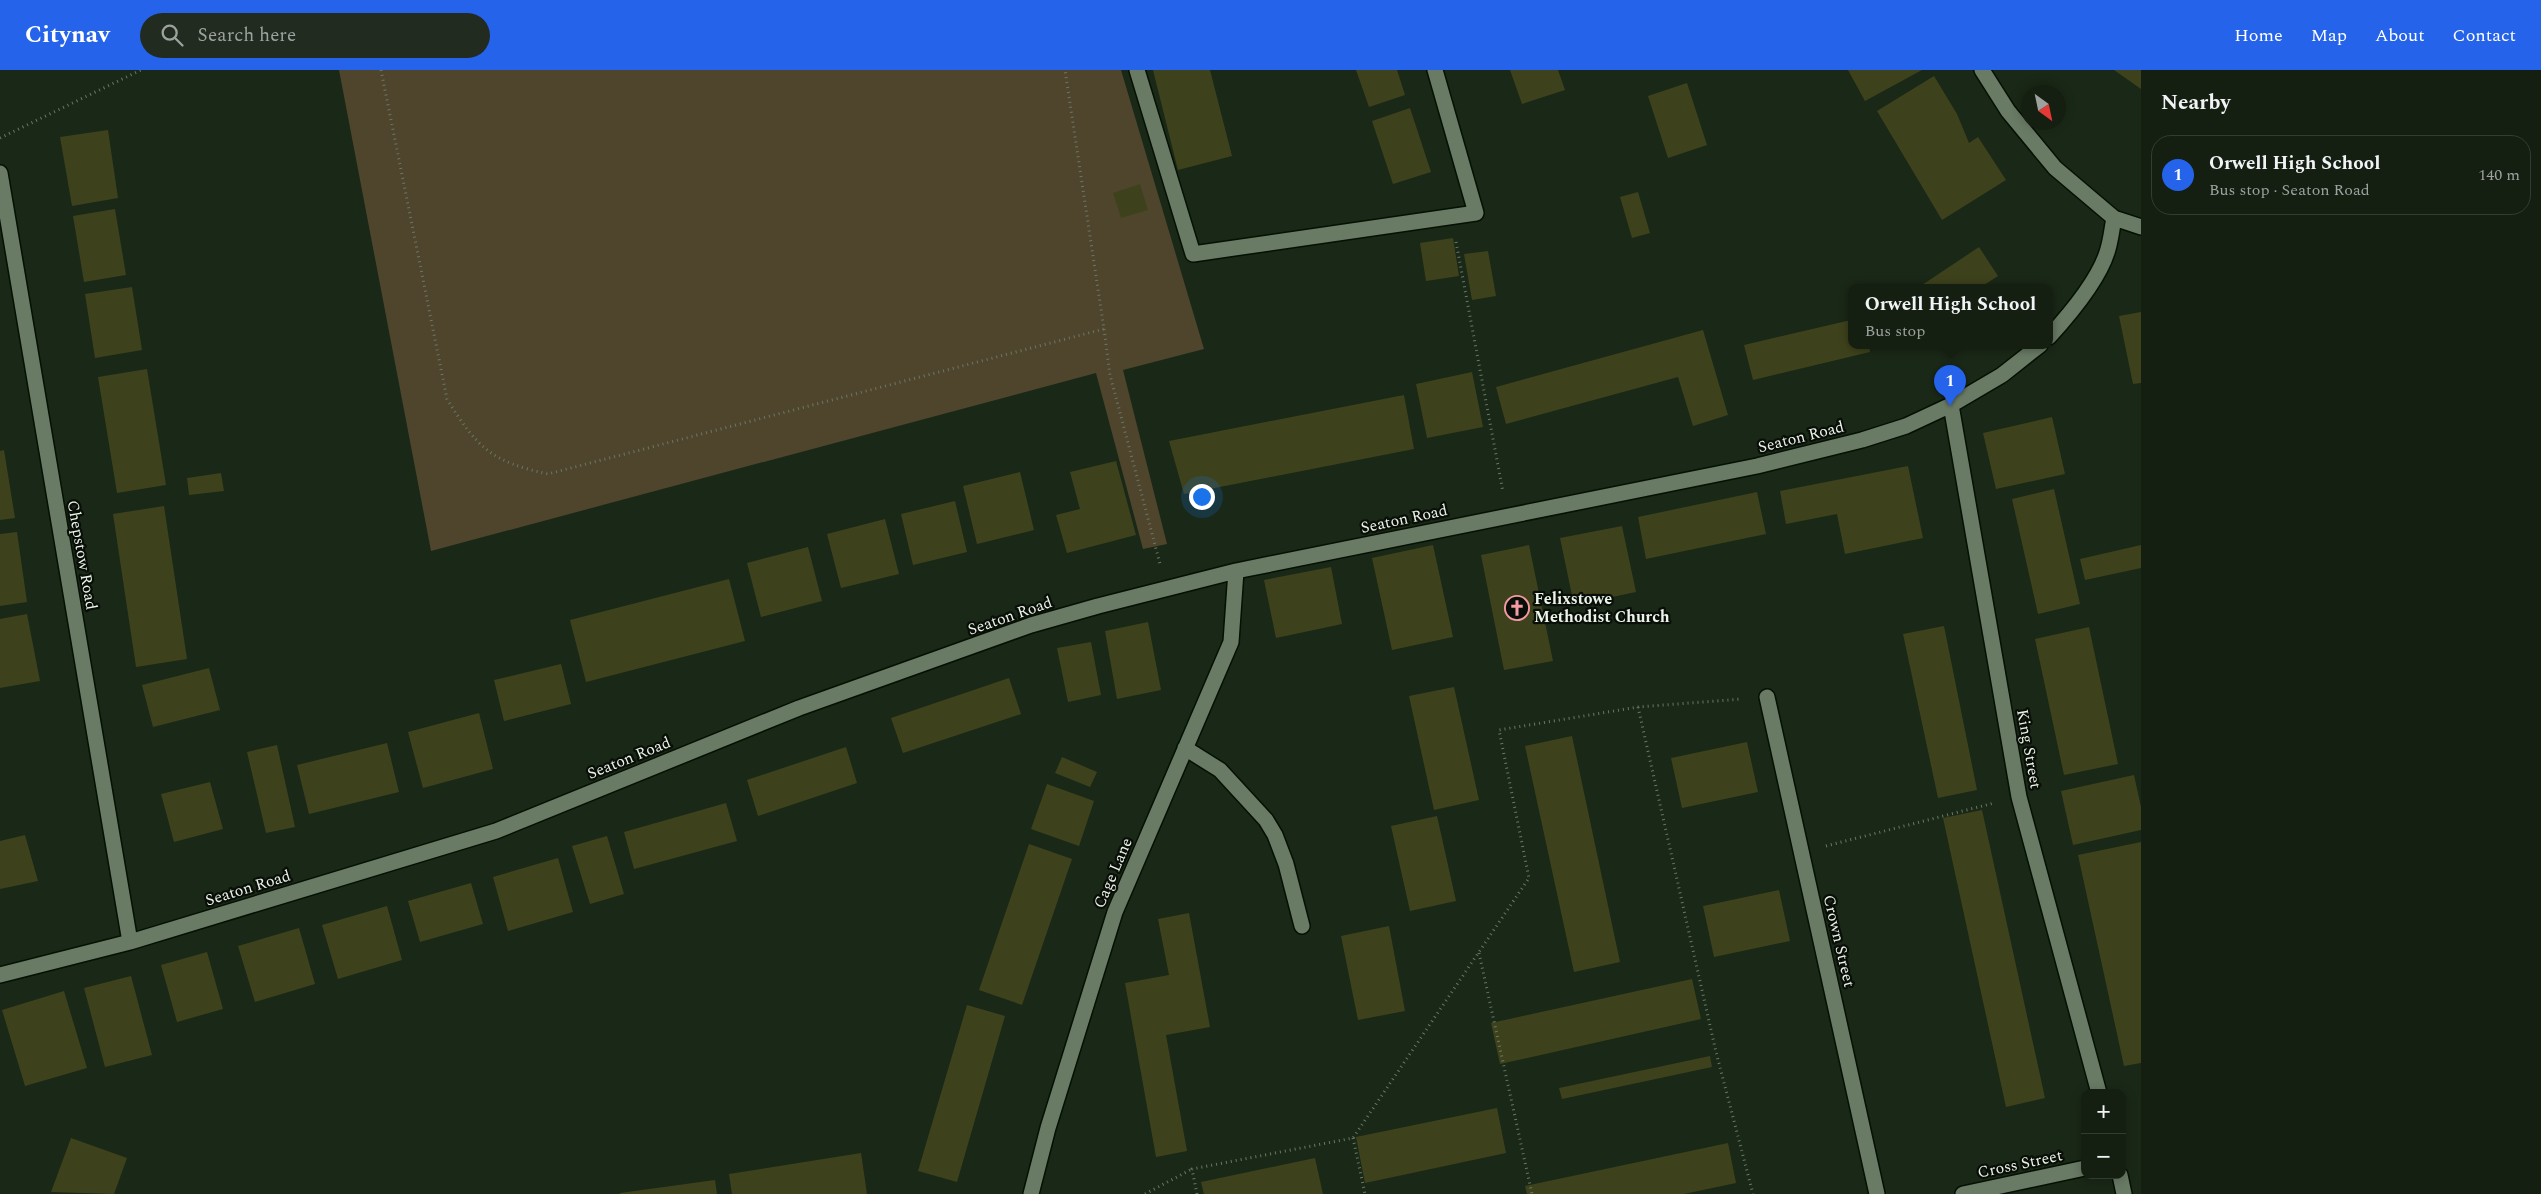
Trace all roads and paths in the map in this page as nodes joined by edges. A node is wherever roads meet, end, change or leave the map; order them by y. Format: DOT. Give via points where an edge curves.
graph roads {
  1 [pos="141,70"];
  2 [pos="382,70"];
  3 [pos="1065,70"];
  4 [pos="1137,70"];
  5 [pos="1435,70"];
  6 [pos="1982,70"];
  7 [pos="0,138"];
  8 [pos="0,173"];
  9 [pos="1452,217"];
  10 [pos="2114,218"];
  11 [pos="2141,227"];
  12 [pos="1104,329"];
  13 [pos="2053,333"];
  14 [pos="2035,349"];
  15 [pos="1951,405"];
  16 [pos="1508,515"];
  17 [pos="1236,570"];
  18 [pos="1167,589"];
  19 [pos="1767,697"];
  20 [pos="1638,707"];
  21 [pos="1185,748"];
  22 [pos="2019,796"];
  23 [pos="1801,853"];
  24 [pos="1302,926"];
  25 [pos="130,942"];
  26 [pos="1479,952"];
  27 [pos="0,975"];
  28 [pos="2098,1089"];
  29 [pos="1353,1138"];
  30 [pos="1192,1169"];
  31 [pos="2081,1169"];
  32 [pos="2121,1179"];
  33 [pos="1031,1194"];
  34 [pos="1145,1194"];
  35 [pos="1197,1194"];
  36 [pos="1365,1194"];
  37 [pos="1532,1194"];
  38 [pos="1753,1194"];
  39 [pos="1876,1194"];
  40 [pos="1963,1194"];
  41 [pos="2124,1194"];
  1 -- 7 [label="path"];
  2 -- 12 [label="path" via="447,399 465,428 484,449 516,467 548,474 569,470"];
  3 -- 12 [label="path"];
  4 -- 9 [label="street" via="1193,254"];
  5 -- 9 [label="street" via="1476,213"];
  6 -- 10 [label="street" via="2008,111 2055,168"];
  8 -- 25 [label="street, Chepstow Road"];
  9 -- 16 [label="path"];
  10 -- 11 [label="street"];
  10 -- 13 [label="street" via="2108,250 2097,274"];
  12 -- 18 [label="path" via="1110,375"];
  14 -- 15 [label="street, Seaton Road" via="2002,375"];
  15 -- 16 [label="street, Seaton Road" via="1906,426 1820,451"];
  15 -- 22 [label="street, King Street"];
  16 -- 17 [label="street, Seaton Road"];
  17 -- 18 [label="street, Seaton Road"];
  17 -- 21 [label="street, Cage Lane" via="1231,642"];
  18 -- 25 [label="street, Seaton Road" via="1031,626 867,683 496,831"];
  19 -- 20 [label="path"];
  19 -- 23 [label="street, Crown Street"];
  20 -- 26 [label="path" via="1499,730 1528,878"];
  20 -- 38 [label="path" via="1716,1052"];
  21 -- 24 [label="street" via="1220,770 1266,820 1286,864"];
  21 -- 33 [label="street, Cage Lane" via="1114,912"];
  22 -- 23 [label="path"];
  22 -- 28 [label="street, King Street"];
  23 -- 39 [label="street, Crown Street"];
  25 -- 27 [label="street, Seaton Road"];
  26 -- 29 [label="path"];
  26 -- 37 [label="path"];
  29 -- 30 [label="path"];
  29 -- 36 [label="path"];
  30 -- 34 [label="path"];
  30 -- 35 [label="path"];
  31 -- 40 [label="street, Cross Street"];
  32 -- 41 [label="street"];
}
